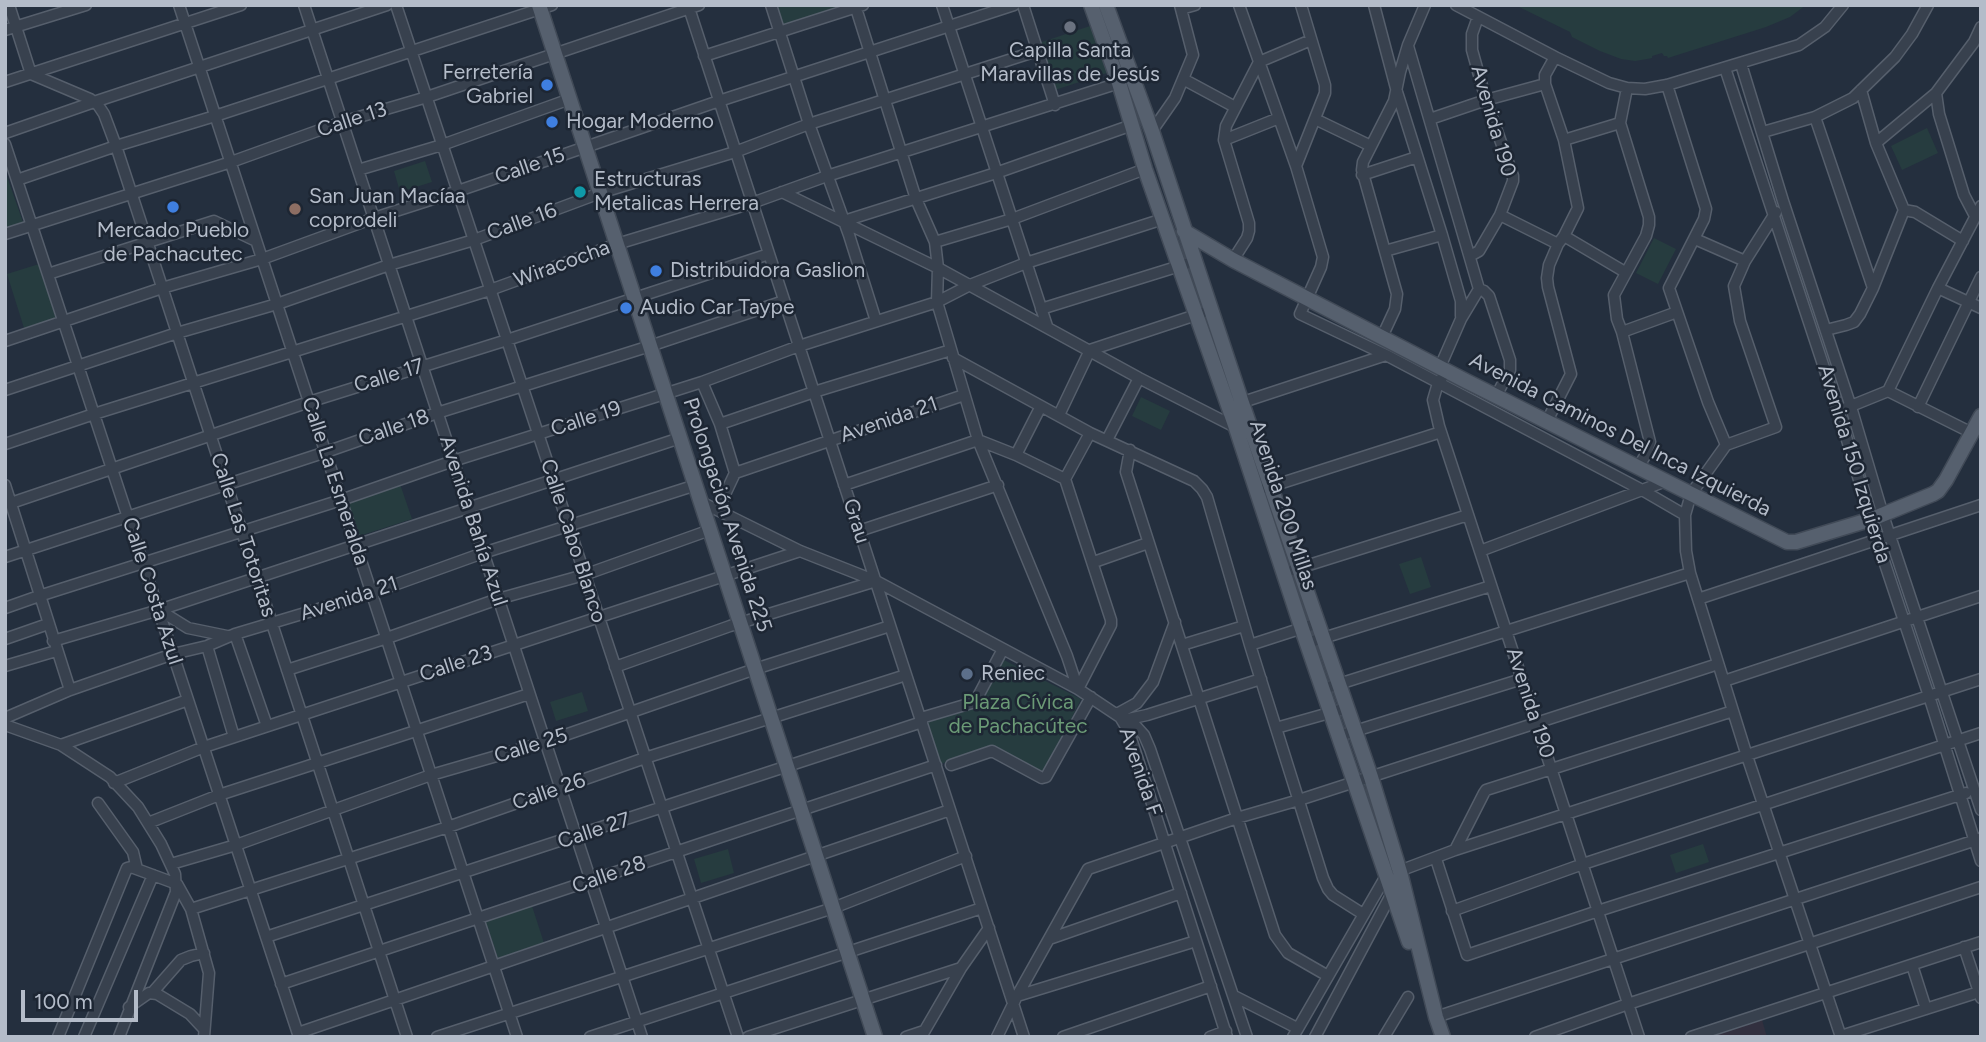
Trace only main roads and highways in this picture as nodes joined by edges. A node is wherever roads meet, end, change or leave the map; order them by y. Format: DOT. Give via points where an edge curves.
graph roads {
  1 [pos="1091,5"];
  2 [pos="1106,5"];
  3 [pos="544,7"];
  4 [pos="1163,219"];
  5 [pos="1185,232"];
  6 [pos="1235,405"];
  7 [pos="1981,416"];
  8 [pos="1976,429"];
  9 [pos="1264,489"];
  10 [pos="1394,874"];
  11 [pos="1436,1017"];
  12 [pos="875,1037"];
  13 [pos="1443,1037"];
  1 -- 4 [label="main road, Avenida 200 Millas"];
  2 -- 5 [label="main road"];
  3 -- 12 [label="main road, Prolongación Avenida 225" via="555,54"];
  4 -- 5 [label="main road, Avenida Caminos Del Inca Izquierda"];
  4 -- 6 [label="main road, Avenida 200 Millas" via="1196,315"];
  5 -- 6 [label="main road" via="1212,310"];
  5 -- 8 [label="main road, Avenida Caminos Del Inca Izquierda" via="1445,370 1787,542 1877,517 1938,491"];
  6 -- 9 [label="main road, Avenida 200 Millas" via="1253,437"];
  6 -- 9 [label="main road, Avenida 200 Millas" via="1236,428"];
  7 -- 8 [label="main road, Avenida Caminos Del Inca Izquierda"];
  9 -- 10 [label="main road, Avenida 200 Millas" via="1283,573 1304,636 1355,782"];
  9 -- 10 [label="main road, Avenida 200 Millas" via="1299,568 1371,777"];
  10 -- 11 [label="main road, Avenida 200 Millas"];
  10 -- 11 [label="main road, Avenida 200 Millas" via="1392,893"];
  11 -- 13 [label="main road, Avenida 200 Millas"];
}
